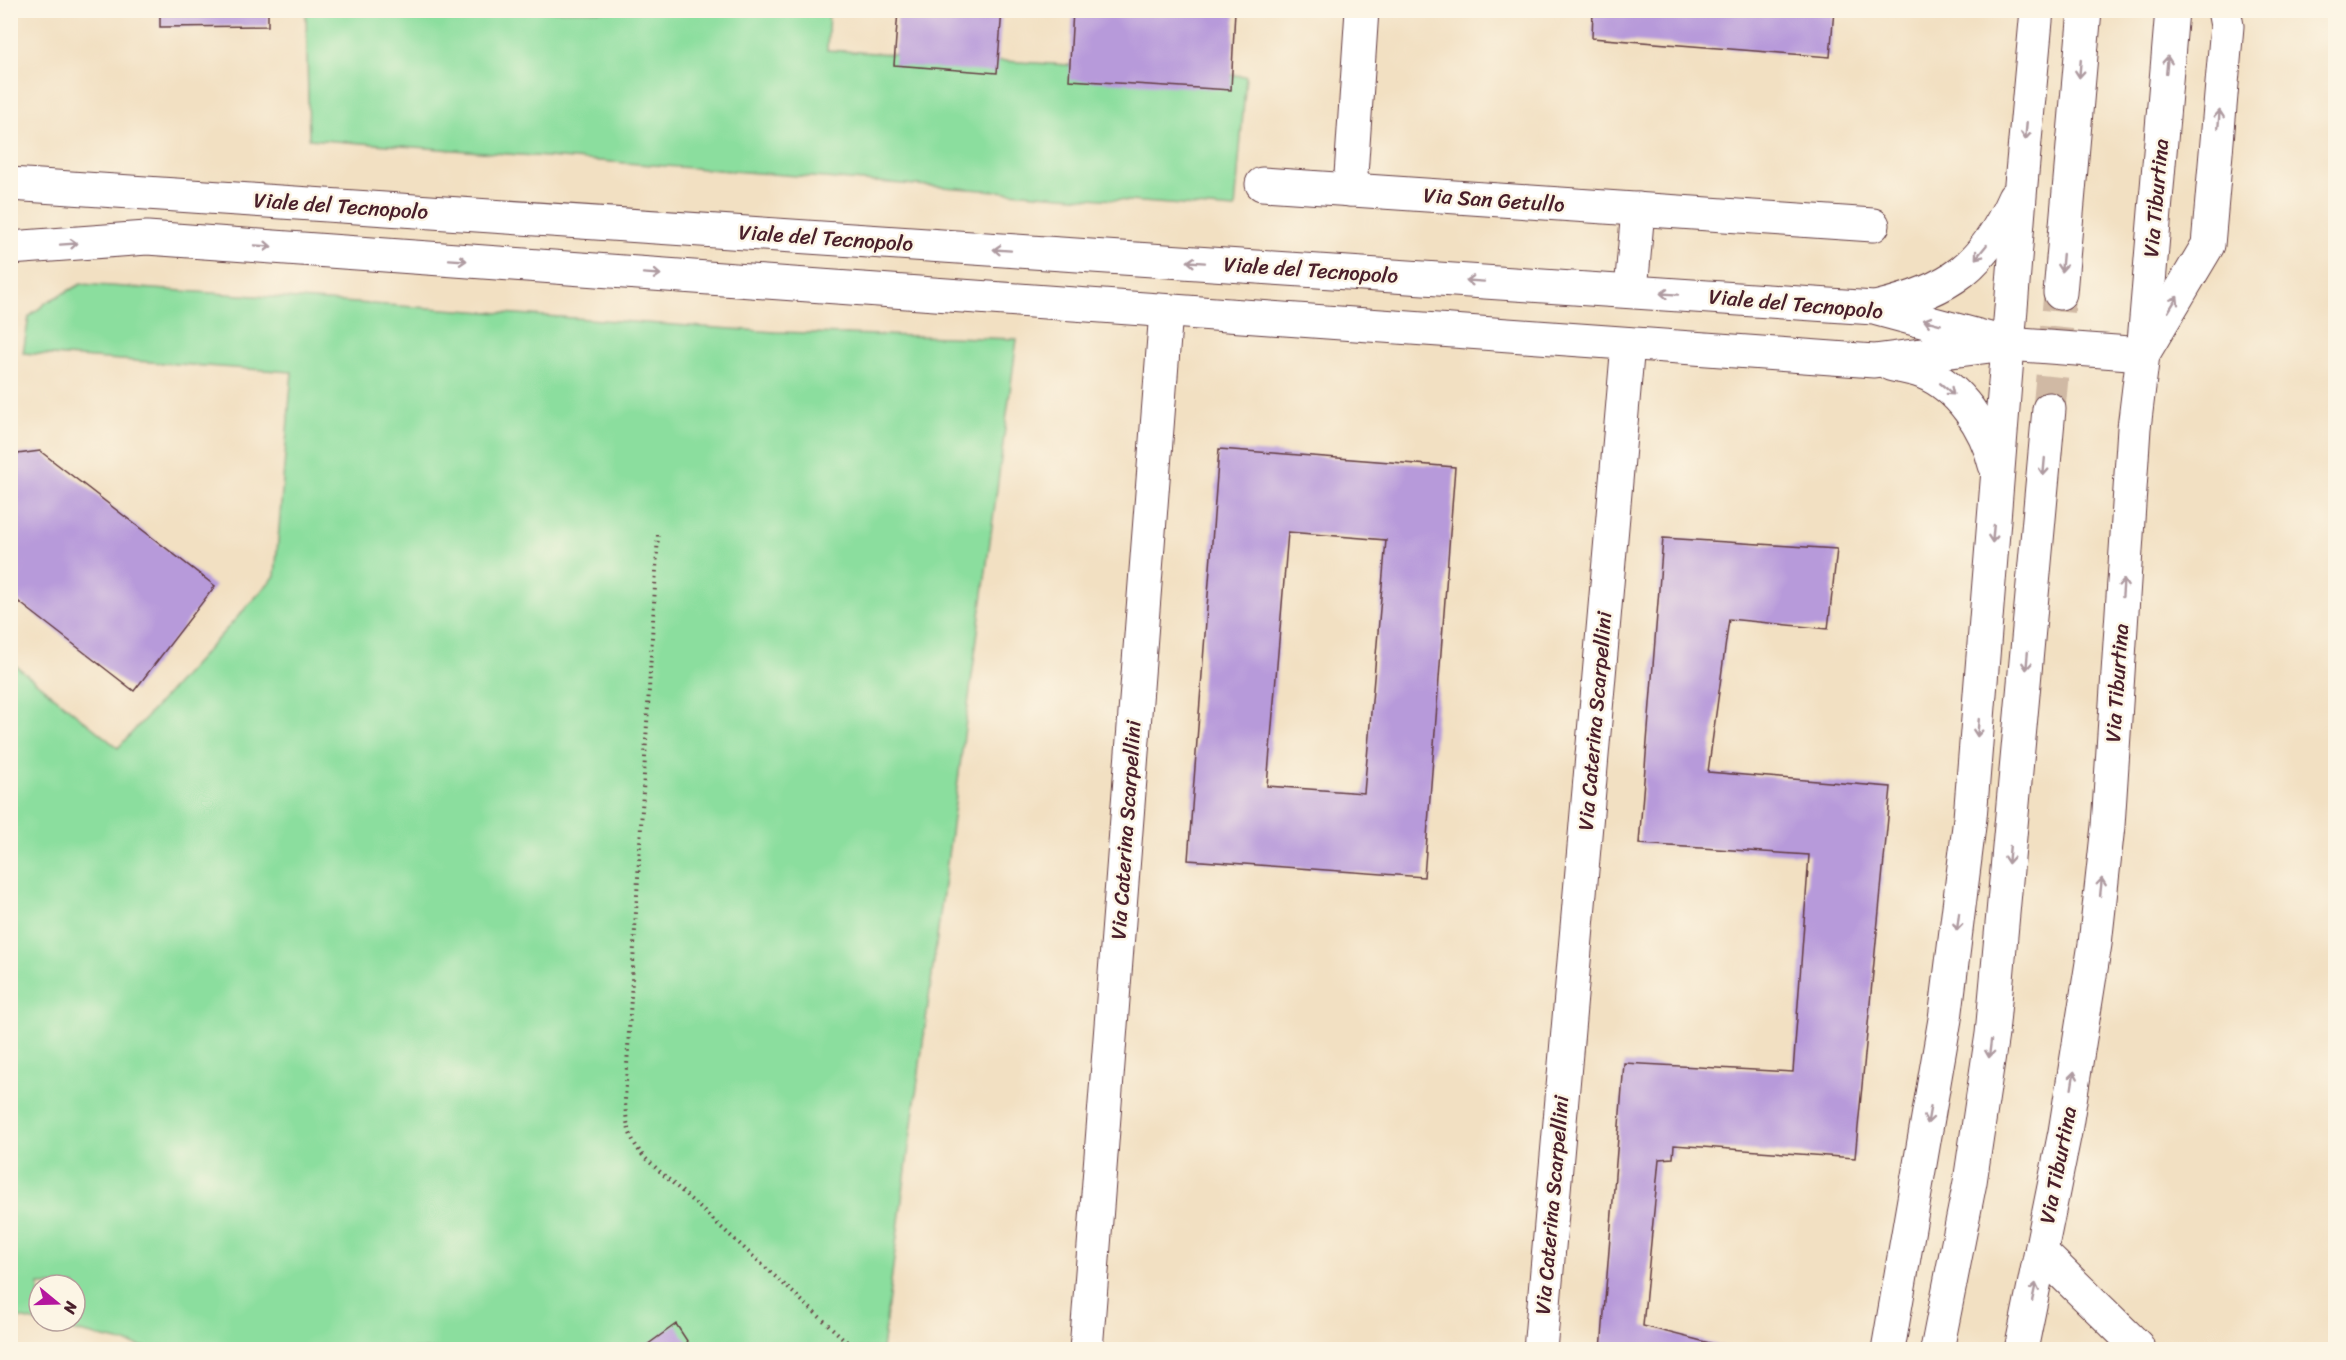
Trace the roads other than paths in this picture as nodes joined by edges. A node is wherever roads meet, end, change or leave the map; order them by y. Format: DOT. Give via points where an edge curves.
graph roads {
  1 [pos="1362,10"];
  2 [pos="2037,10"];
  3 [pos="2085,10"];
  4 [pos="2172,10"];
  5 [pos="2224,10"];
  6 [pos="10,184"];
  7 [pos="1262,184"];
  8 [pos="2021,184"];
  9 [pos="1350,190"];
  10 [pos="1638,209"];
  11 [pos="1872,225"];
  12 [pos="10,248"];
  13 [pos="1631,291"];
  14 [pos="2060,293"];
  15 [pos="1874,308"];
  16 [pos="1166,311"];
  17 [pos="1628,344"];
  18 [pos="2008,344"];
  19 [pos="2143,354"];
  20 [pos="1874,361"];
  21 [pos="2049,409"];
  22 [pos="1998,475"];
  23 [pos="2041,1252"];
  24 [pos="1086,1350"];
  25 [pos="1540,1350"];
  26 [pos="1888,1350"];
  27 [pos="1937,1350"];
  28 [pos="2021,1350"];
  29 [pos="2136,1350"];
  1 -- 9 [label="main road"];
  2 -- 8 [label="main road, one-way"];
  3 -- 14 [label="main road, one-way"];
  19 -- 4 [label="main road, Via Tiburtina, one-way"];
  19 -- 5 [label="main road, one-way" via="2208,245 2227,26"];
  13 -- 6 [label="main road, Viale del Tecnopolo, one-way"];
  7 -- 9 [label="main road, Via San Getullo"];
  8 -- 15 [label="main road, one-way" via="1995,234 1969,267 1939,288"];
  8 -- 18 [label="main road"];
  9 -- 10 [label="main road, Via San Getullo"];
  10 -- 11 [label="main road, Via San Getullo"];
  10 -- 13 [label="main road"];
  12 -- 16 [label="main road, one-way" via="147,238"];
  15 -- 13 [label="main road, Viale del Tecnopolo, one-way"];
  18 -- 15 [label="main road, Viale del Tecnopolo, one-way"];
  16 -- 17 [label="main road"];
  16 -- 24 [label="main road, Via Caterina Scarpellini"];
  17 -- 20 [label="main road"];
  17 -- 25 [label="main road, Via Caterina Scarpellini"];
  18 -- 19 [label="main road"];
  18 -- 20 [label="main road"];
  18 -- 22 [label="main road"];
  23 -- 19 [label="main road, Via Tiburtina, one-way" via="2065,1132 2096,932 2109,814 2134,420"];
  20 -- 22 [label="main road, one-way" via="1923,372 1947,389 1980,425"];
  21 -- 27 [label="main road, one-way" via="1992,1034 1970,1182"];
  22 -- 26 [label="main road, one-way" via="1972,798 1957,927 1938,1065"];
  28 -- 23 [label="main road, Via Tiburtina, one-way"];
  23 -- 29 [label="main road" via="2137,1346"];
}
